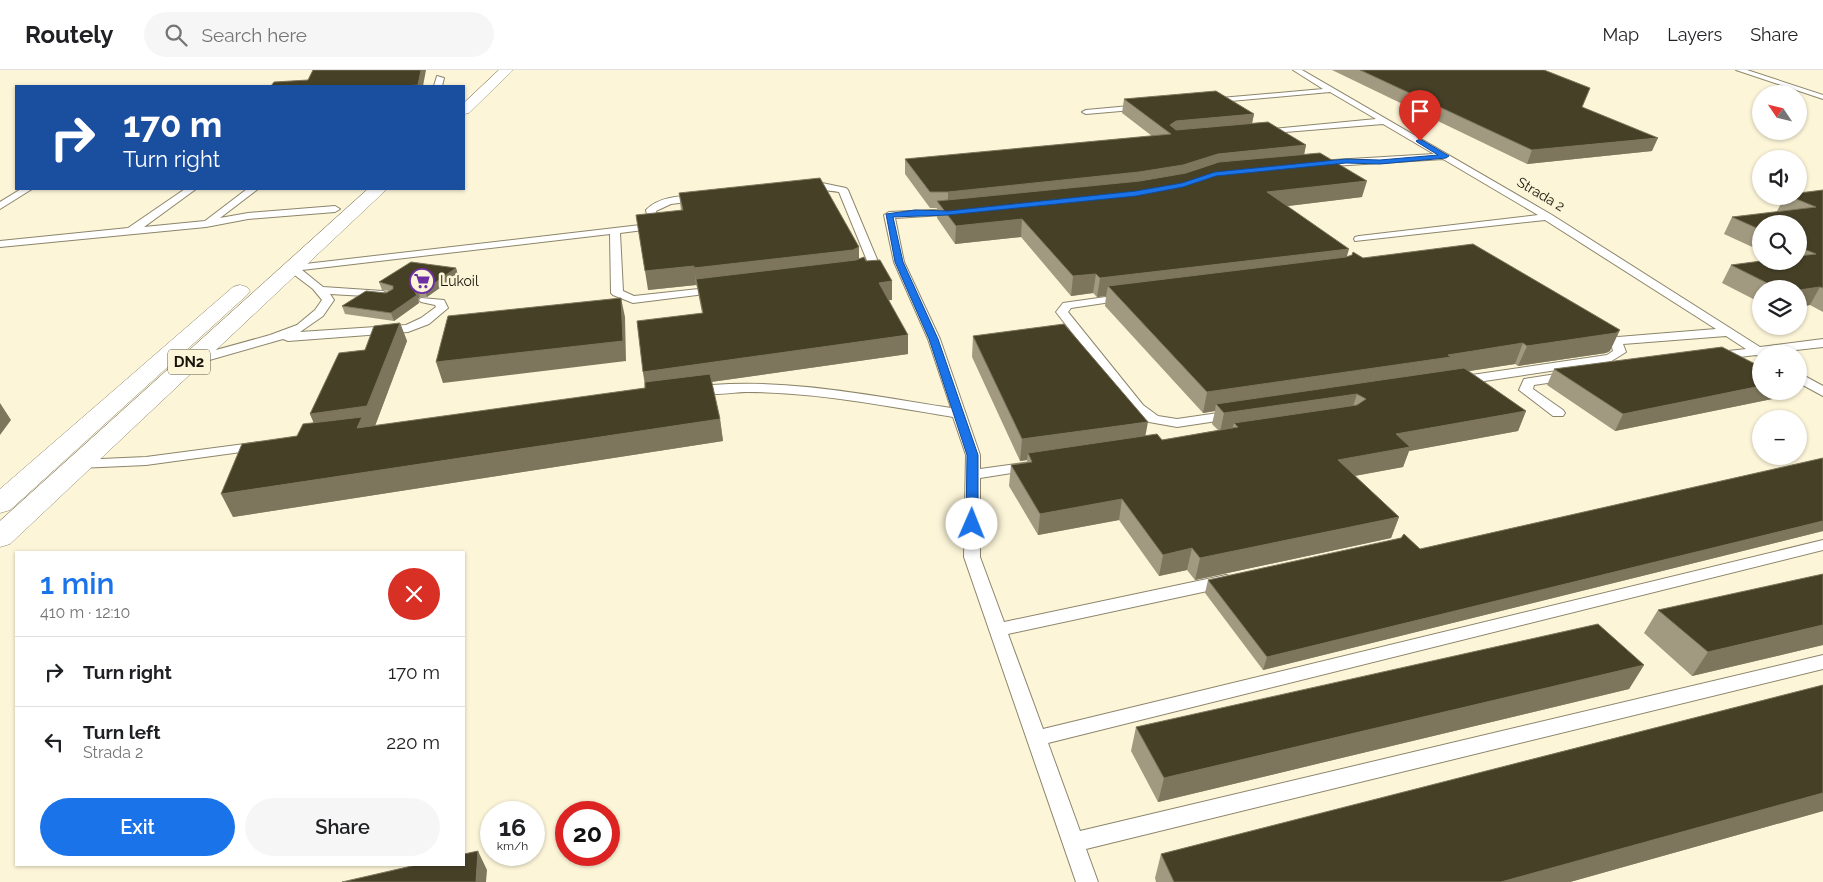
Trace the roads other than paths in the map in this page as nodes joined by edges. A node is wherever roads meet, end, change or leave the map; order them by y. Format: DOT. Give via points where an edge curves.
graph roads {
  1 [pos="492,70"];
  2 [pos="507,70"];
  3 [pos="1297,70"];
  4 [pos="1740,70"];
  5 [pos="1332,90"];
  6 [pos="465,94"];
  7 [pos="1823,97"];
  8 [pos="1204,101"];
  9 [pos="1145,106"];
  10 [pos="465,109"];
  11 [pos="1086,112"];
  12 [pos="1386,121"];
  13 [pos="1251,133"];
  14 [pos="1446,156"];
  15 [pos="1309,165"];
  16 [pos="793,189"];
  17 [pos="25,190"];
  18 [pos="190,190"];
  19 [pos="252,190"];
  20 [pos="357,190"];
  21 [pos="377,190"];
  22 [pos="707,197"];
  23 [pos="0,206"];
  24 [pos="335,209"];
  25 [pos="968,211"];
  26 [pos="1548,217"];
  27 [pos="206,224"];
  28 [pos="615,230"];
  29 [pos="129,233"];
  30 [pos="1359,239"];
  31 [pos="0,244"];
  32 [pos="292,268"];
  33 [pos="847,274"];
  34 [pos="730,288"];
  35 [pos="322,290"];
  36 [pos="389,295"];
  37 [pos="1139,295"];
  38 [pos="424,300"];
  39 [pos="1599,330"];
  40 [pos="1729,332"];
  41 [pos="274,338"];
  42 [pos="1616,341"];
  43 [pos="1823,343"];
  44 [pos="1807,345"];
  45 [pos="1752,347"];
  46 [pos="1752,353"];
  47 [pos="1700,358"];
  48 [pos="190,361"];
  49 [pos="1614,370"];
  50 [pos="1807,382"];
  51 [pos="1443,384"];
  52 [pos="682,392"];
  53 [pos="1823,392"];
  54 [pos="1246,413"];
  55 [pos="1558,413"];
  56 [pos="959,414"];
  57 [pos="272,444"];
  58 [pos="79,464"];
  59 [pos="1041,465"];
  60 [pos="973,475"];
  61 [pos="0,504"];
  62 [pos="0,537"];
  63 [pos="1823,545"];
  64 [pos="1246,577"];
  65 [pos="998,630"];
  66 [pos="1823,662"];
  67 [pos="1037,738"];
  68 [pos="1073,842"];
  69 [pos="1087,882"];
  1 -- 6 [label="highway"];
  2 -- 10 [label="highway"];
  3 -- 5 [label="lane, Strada 2"];
  4 -- 7 [label="lane"];
  5 -- 8 [label="lane"];
  5 -- 12 [label="lane, Strada 2"];
  9 -- 11 [label="lane"];
  12 -- 13 [label="lane"];
  12 -- 14 [label="lane, Strada 2"];
  14 -- 15 [label="lane"];
  14 -- 26 [label="lane, Strada 2"];
  16 -- 33 [label="lane" via="822,186 843,190 874,264"];
  17 -- 23 [label="lane"];
  18 -- 29 [label="lane"];
  19 -- 27 [label="lane"];
  20 -- 24 [label="highway, DN2"];
  21 -- 32 [label="highway, DN2"];
  22 -- 28 [label="lane" via="669,200 651,210 654,226"];
  24 -- 27 [label="lane" via="258,215"];
  24 -- 61 [label="highway, DN2"];
  25 -- 56 [label="lane" via="889,215 899,262 934,339"];
  26 -- 30 [label="lane"];
  26 -- 40 [label="lane, Strada 2"];
  27 -- 29 [label="lane"];
  28 -- 32 [label="lane"];
  28 -- 34 [label="lane" via="617,293 623,297 633,300"];
  29 -- 31 [label="lane"];
  32 -- 35 [label="lane"];
  32 -- 48 [label="highway, DN2"];
  35 -- 36 [label="lane"];
  35 -- 41 [label="lane" via="328,300 319,313 301,328"];
  37 -- 54 [label="lane" via="1067,305 1062,312 1138,408 1154,419 1177,423"];
  38 -- 41 [label="lane" via="440,302 442,308 425,321 408,328"];
  39 -- 42 [label="lane"];
  40 -- 42 [label="lane"];
  40 -- 45 [label="lane, Strada 2"];
  41 -- 48 [label="lane"];
  42 -- 51 [label="lane" via="1620,352 1610,358"];
  43 -- 44 [label="lane"];
  46 -- 47 [label="lane"];
  48 -- 58 [label="highway, DN2"];
  49 -- 55 [label="lane" via="1529,382 1526,390"];
  50 -- 53 [label="lane"];
  52 -- 56 [label="lane" via="758,387 800,390"];
  56 -- 60 [label="lane" via="973,455"];
  57 -- 58 [label="lane" via="146,461"];
  58 -- 62 [label="highway, DN2"];
  59 -- 60 [label="lane"];
  60 -- 65 [label="lane" via="972,557"];
  63 -- 67 [label="lane"];
  64 -- 65 [label="lane"];
  65 -- 67 [label="lane"];
  66 -- 68 [label="lane"];
  67 -- 68 [label="lane"];
  68 -- 69 [label="lane"];
}
